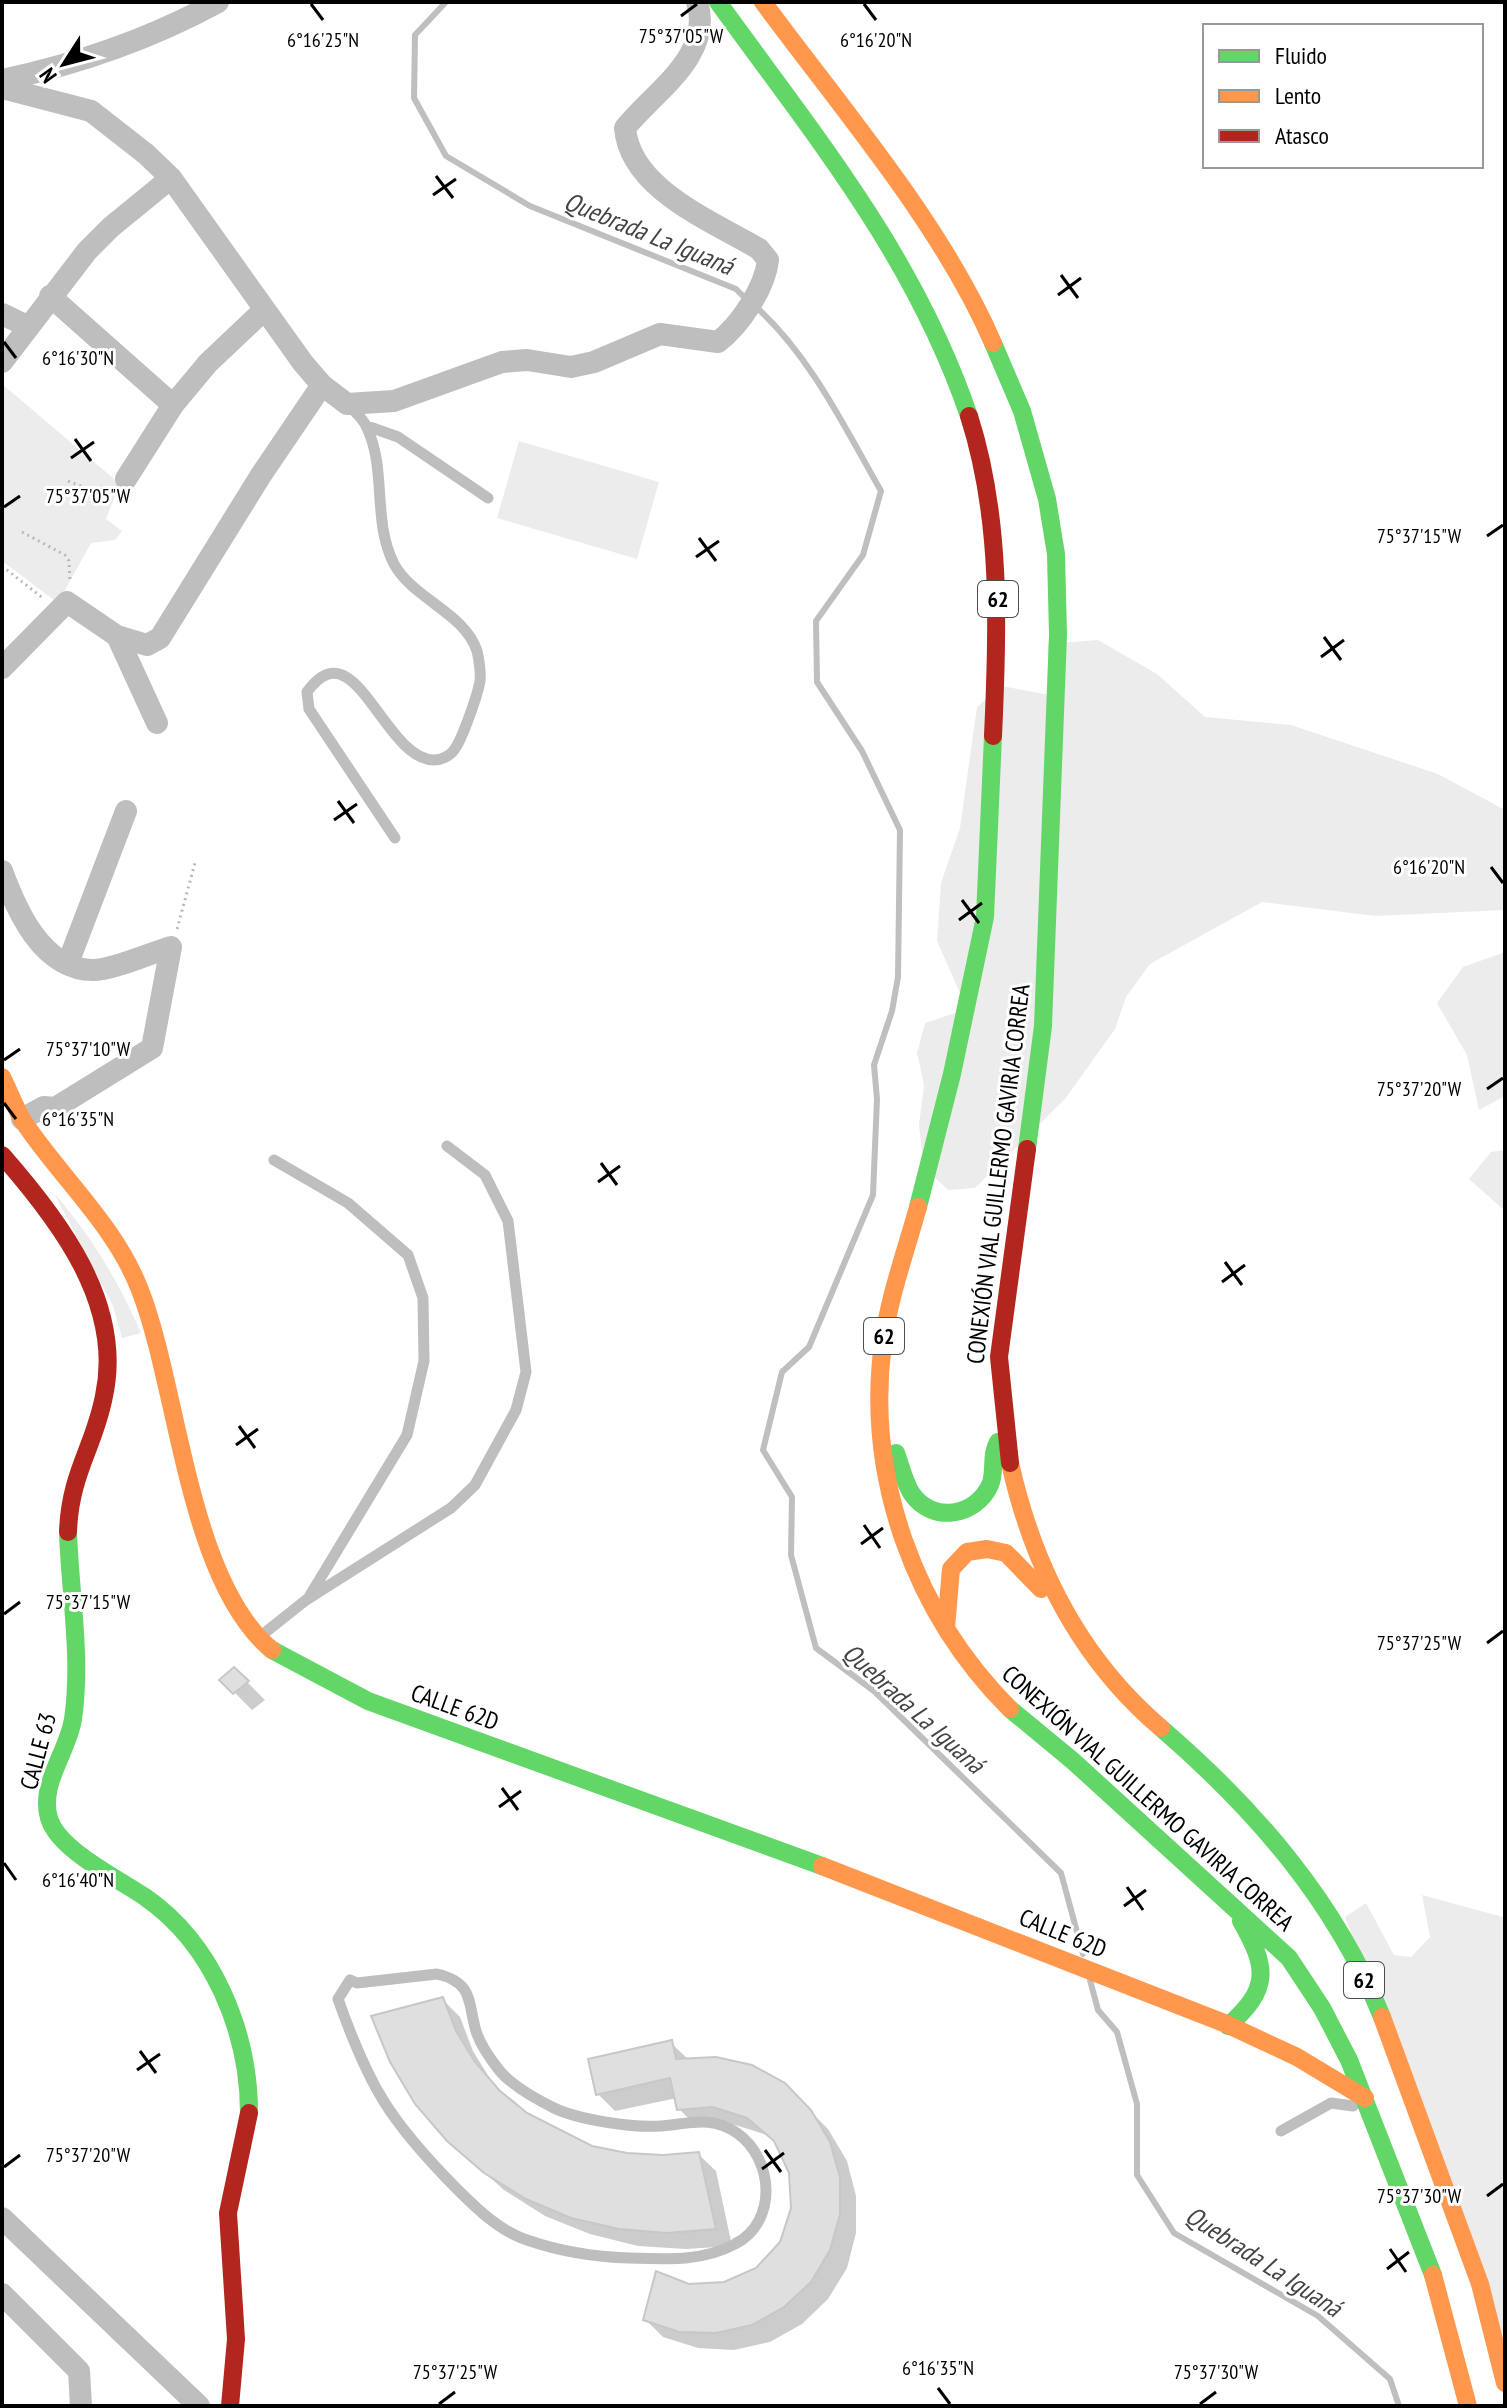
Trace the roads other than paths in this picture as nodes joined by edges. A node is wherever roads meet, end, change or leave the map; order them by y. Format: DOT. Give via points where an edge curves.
graph roads {
  1 [pos="218,2"];
  2 [pos="697,2"];
  3 [pos="718,2"];
  4 [pos="763,2"];
  5 [pos="2,80"];
  6 [pos="2,88"];
  7 [pos="171,178"];
  8 [pos="50,296"];
  9 [pos="263,311"];
  10 [pos="2,314"];
  11 [pos="27,326"];
  12 [pos="2,362"];
  13 [pos="322,385"];
  14 [pos="347,404"];
  15 [pos="173,405"];
  16 [pos="367,426"];
  17 [pos="126,479"];
  18 [pos="488,498"];
  19 [pos="117,636"];
  20 [pos="2,668"];
  21 [pos="157,723"];
  22 [pos="126,811"];
  23 [pos="395,838"];
  24 [pos="2,871"];
  25 [pos="68,963"];
  26 [pos="2,1077"];
  27 [pos="22,1119"];
  28 [pos="447,1146"];
  29 [pos="2,1155"];
  30 [pos="274,1160"];
  31 [pos="879,1413"];
  32 [pos="1002,1435"];
  33 [pos="1055,1597"];
  34 [pos="306,1600"];
  35 [pos="945,1631"];
  36 [pos="258,1638"];
  37 [pos="1228,1902"];
  38 [pos="350,1980"];
  39 [pos="1220,2023"];
  40 [pos="1369,2106"];
  41 [pos="1281,2131"];
  42 [pos="2,2218"];
  43 [pos="2,2294"];
  44 [pos="1505,2383"];
  45 [pos="81,2406"];
  46 [pos="199,2406"];
  47 [pos="230,2406"];
  48 [pos="1468,2406"];
  1 -- 5 [label="street" via="143,38 57,69"];
  2 -- 14 [label="street" via="702,30 691,53 625,128 626,143 643,173 768,260 767,273 731,332 718,342 660,334 571,367 502,362 394,401"];
  3 -- 31 [label="main road, CONEXIÓN VIAL GUILLERMO GAVIRIA CORREA / 62" via="882,230 918,292 967,410 994,536 997,636 985,917 952,1074 891,1302"];
  4 -- 32 [label="main road, CONEXIÓN VIAL GUILLERMO GAVIRIA CORREA / 62" via="888,169 976,305 1022,411 1052,527 1058,635 1043,1026 999,1357"];
  6 -- 7 [label="street" via="91,111"];
  7 -- 8 [label="street" via="111,227"];
  7 -- 9 [label="street"];
  8 -- 11 [label="street"];
  8 -- 15 [label="street"];
  9 -- 13 [label="street"];
  9 -- 15 [label="street"];
  10 -- 11 [label="street"];
  11 -- 12 [label="street"];
  13 -- 14 [label="street"];
  13 -- 19 [label="street" via="160,638 147,645"];
  14 -- 16 [label="lane"];
  15 -- 17 [label="street"];
  16 -- 18 [label="lane" via="398,437"];
  16 -- 23 [label="lane" via="376,461 379,511 394,564 463,629 476,650 480,680 454,750 440,760 420,760 404,746 348,675 319,675 307,692 309,709"];
  19 -- 20 [label="street" via="64,605"];
  19 -- 21 [label="street"];
  22 -- 25 [label="street"];
  24 -- 25 [label="street" via="18,913 38,942"];
  25 -- 27 [label="street" via="93,970 171,947 152,1048 55,1108 44,1107"];
  26 -- 27 [label="main road, CALLE 62D"];
  27 -- 36 [label="main road, CALLE 62D" via="98,1218 132,1273 155,1334 188,1475 216,1562 238,1611"];
  28 -- 34 [label="lane" via="485,1175 508,1221 526,1372 516,1410 475,1485 451,1508"];
  29 -- 47 [label="main road, CALLE 63" via="59,1230 89,1282 100,1310 108,1361 102,1407 70,1497 76,1687 73,1725 49,1793 48,1818 72,1849 125,1880 176,1921 220,1988 246,2067 249,2112 227,2226 238,2357"];
  30 -- 34 [label="lane" via="348,1203 408,1255 423,1298 424,1361 407,1435"];
  31 -- 32 [label="main road" via="914,1498 935,1513 949,1515 976,1506 992,1481 990,1454"];
  31 -- 35 [label="main road, CONEXIÓN VIAL GUILLERMO GAVIRIA CORREA / 62" via="883,1463 904,1546"];
  32 -- 33 [label="main road, CONEXIÓN VIAL GUILLERMO GAVIRIA CORREA / 62" via="1013,1491"];
  33 -- 35 [label="main road" via="1029,1583 1011,1556 978,1549 963,1556 947,1578 952,1612"];
  33 -- 44 [label="main road, CONEXIÓN VIAL GUILLERMO GAVIRIA CORREA / 62" via="1091,1654 1132,1702 1270,1838 1335,1920 1405,2080 1478,2284"];
  34 -- 36 [label="lane"];
  35 -- 37 [label="main road, CONEXIÓN VIAL GUILLERMO GAVIRIA CORREA / 62" via="982,1681 1025,1724"];
  36 -- 39 [label="main road, CALLE 62D" via="316,1677 368,1701 967,1920"];
  37 -- 39 [label="main road" via="1259,1950 1264,1972 1260,1995 1251,2008"];
  37 -- 40 [label="main road, CONEXIÓN VIAL GUILLERMO GAVIRIA CORREA / 62" via="1289,1958 1317,1995"];
  38 -- 38 [label="lane" via="449,1976 471,1999 477,2033 499,2070 561,2111 658,2126 704,2120 740,2134 767,2174 766,2199 753,2231 711,2255 673,2259 589,2255 526,2240 475,2207 414,2146 384,2107 360,2061 338,1999"];
  39 -- 40 [label="main road, CALLE 62D" via="1308,2062"];
  40 -- 41 [label="lane" via="1331,2103"];
  40 -- 48 [label="main road, CONEXIÓN VIAL GUILLERMO GAVIRIA CORREA / 62" via="1445,2309"];
  42 -- 46 [label="street"];
  43 -- 45 [label="street" via="79,2371"];
}
